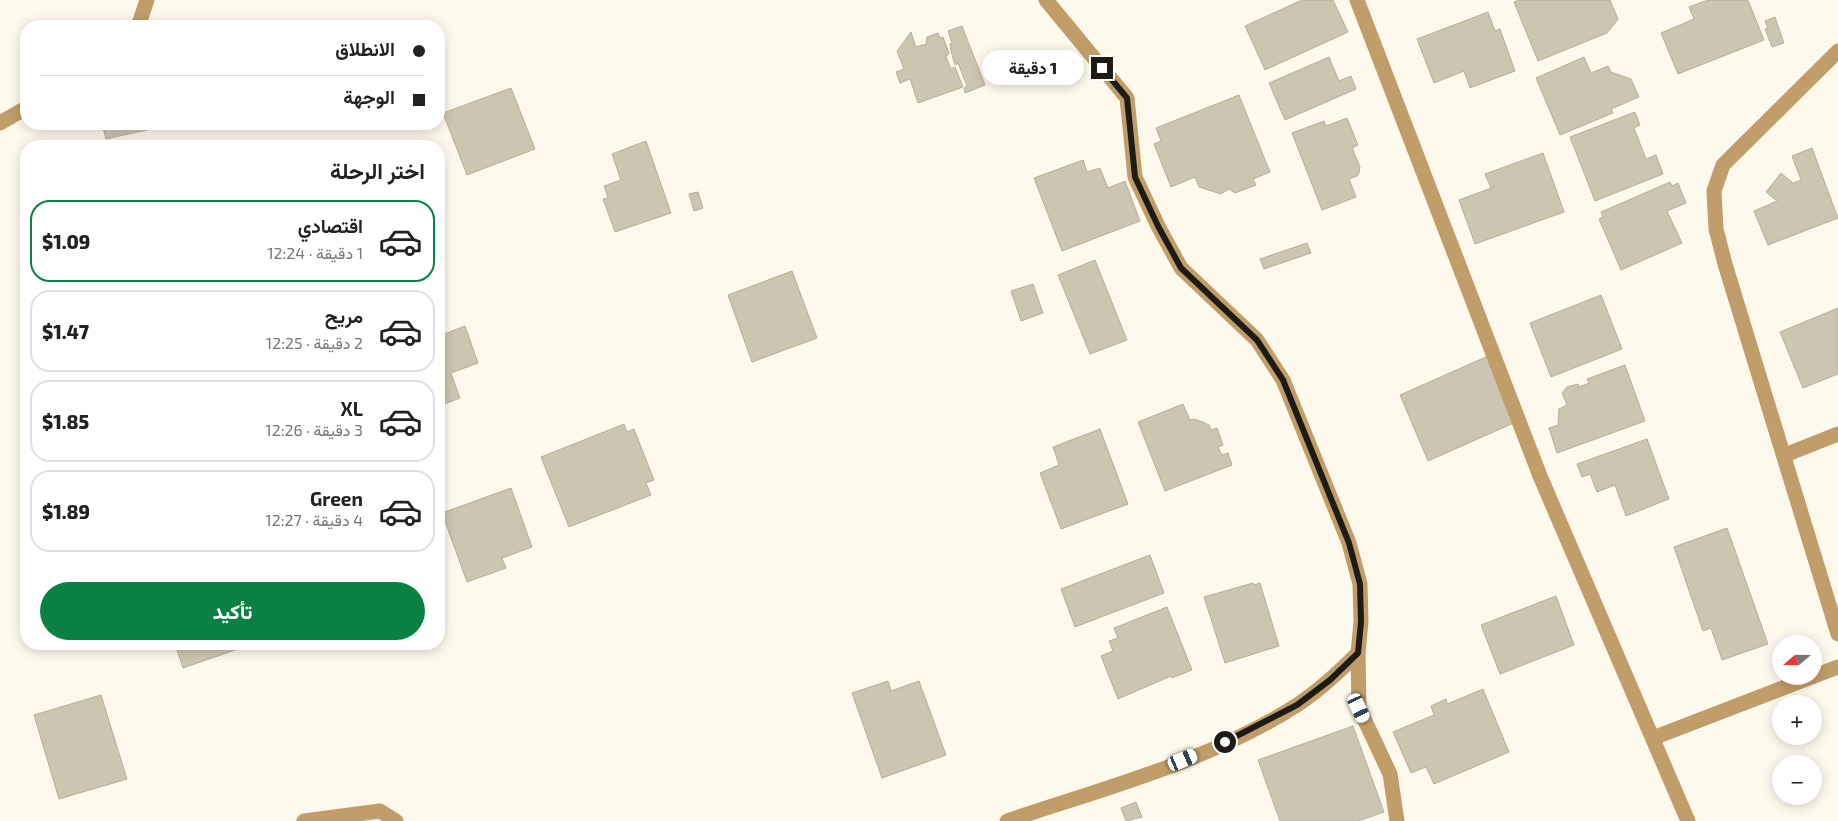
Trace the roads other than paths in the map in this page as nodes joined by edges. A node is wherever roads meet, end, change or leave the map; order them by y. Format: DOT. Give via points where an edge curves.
graph roads {
  1 [pos="147,0"];
  2 [pos="1046,0"];
  3 [pos="1357,0"];
  4 [pos="139,20"];
  5 [pos="1838,51"];
  6 [pos="20,112"];
  7 [pos="0,124"];
  8 [pos="1838,434"];
  9 [pos="1785,455"];
  10 [pos="1838,634"];
  11 [pos="1358,653"];
  12 [pos="1838,667"];
  13 [pos="1822,673"];
  14 [pos="1791,685"];
  15 [pos="1653,738"];
  16 [pos="304,821"];
  17 [pos="396,821"];
  18 [pos="1007,821"];
  19 [pos="1397,821"];
  20 [pos="1688,821"];
  1 -- 4 [label="street"];
  2 -- 11 [label="street" via="1127,98 1135,177 1181,268 1257,340 1283,380 1351,551 1360,584"];
  3 -- 15 [label="street" via="1540,476"];
  5 -- 9 [label="street" via="1723,164 1714,191 1716,229 1725,264"];
  6 -- 7 [label="street"];
  8 -- 9 [label="street"];
  9 -- 10 [label="street"];
  11 -- 18 [label="street" via="1297,705 1240,736 1183,760"];
  11 -- 19 [label="street" via="1359,708 1390,774"];
  12 -- 13 [label="street"];
  14 -- 15 [label="street"];
  15 -- 20 [label="street"];
  16 -- 17 [label="street" via="380,811"];
}
